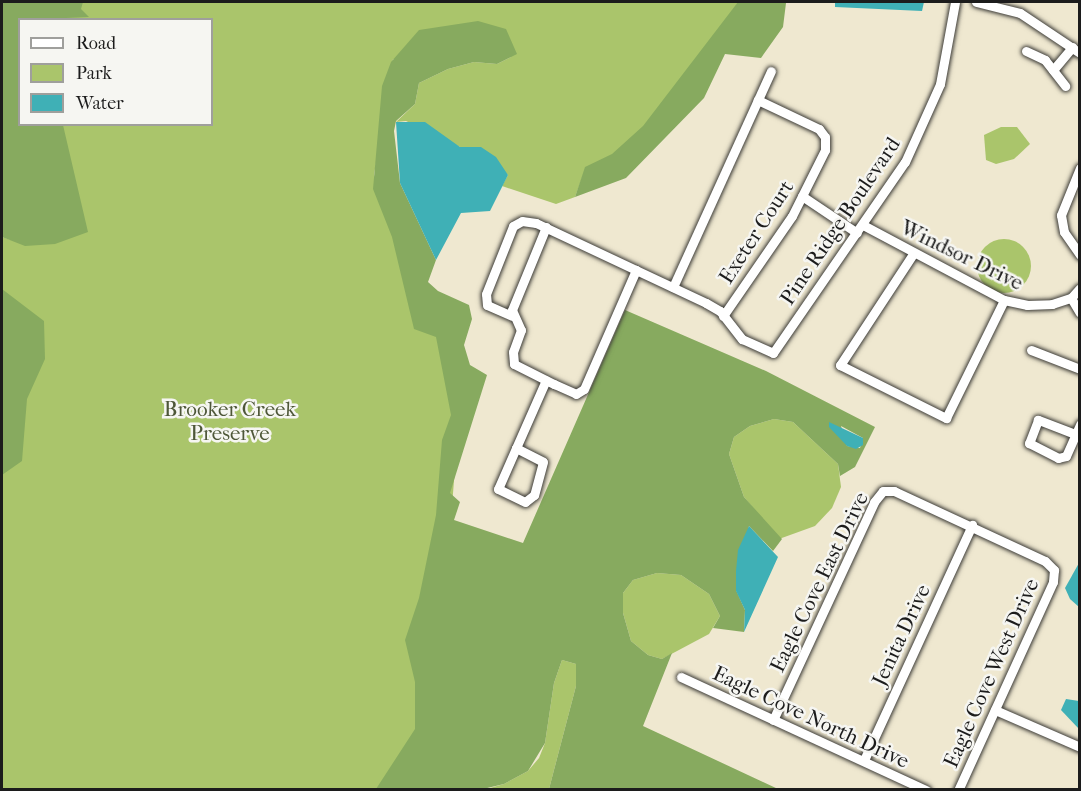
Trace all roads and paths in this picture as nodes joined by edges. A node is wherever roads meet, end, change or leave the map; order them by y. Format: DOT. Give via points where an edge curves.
graph roads {
  1 [pos="955,2"];
  2 [pos="976,2"];
  3 [pos="1076,50"];
  4 [pos="1026,51"];
  5 [pos="1053,70"];
  6 [pos="771,71"];
  7 [pos="1065,86"];
  8 [pos="758,100"];
  9 [pos="1080,168"];
  10 [pos="802,196"];
  11 [pos="863,225"];
  12 [pos="546,227"];
  13 [pos="857,233"];
  14 [pos="914,254"];
  15 [pos="1080,255"];
  16 [pos="636,270"];
  17 [pos="673,287"];
  18 [pos="1080,288"];
  19 [pos="1071,298"];
  20 [pos="1004,300"];
  21 [pos="1080,314"];
  22 [pos="512,316"];
  23 [pos="723,316"];
  24 [pos="1031,350"];
  25 [pos="1080,369"];
  26 [pos="546,380"];
  27 [pos="1080,424"];
  28 [pos="1075,434"];
  29 [pos="516,448"];
  30 [pos="972,525"];
  31 [pos="681,676"];
  32 [pos="995,710"];
  33 [pos="772,720"];
  34 [pos="1080,747"];
  35 [pos="864,760"];
  36 [pos="926,789"];
  37 [pos="957,789"];
  1 -- 11 [label="street, Pine Ridge Boulevard" via="940,84 905,162"];
  2 -- 3 [label="street" via="1020,13"];
  3 -- 5 [label="street"];
  4 -- 5 [label="street" via="1038,55"];
  5 -- 7 [label="street"];
  6 -- 8 [label="street, Exeter Court"];
  8 -- 10 [label="street, Exeter Court" via="819,129 825,137 825,150"];
  8 -- 17 [label="street, Exeter Court"];
  9 -- 15 [label="street" via="1061,215 1064,232"];
  10 -- 13 [label="street"];
  10 -- 23 [label="street, Exeter Court"];
  11 -- 13 [label="street, Pine Ridge Boulevard"];
  11 -- 14 [label="street, Windsor Drive"];
  12 -- 16 [label="street"];
  12 -- 22 [label="street"];
  12 -- 22 [label="street" via="522,221 513,226 486,294 487,304"];
  13 -- 23 [label="street, Pine Ridge Boulevard" via="773,352 742,339"];
  14 -- 20 [label="street, Windsor Drive"];
  14 -- 20 [label="street" via="840,365 946,418"];
  16 -- 17 [label="street"];
  16 -- 26 [label="street" via="584,389 576,394"];
  17 -- 23 [label="street"];
  18 -- 19 [label="street"];
  19 -- 20 [label="street, Windsor Drive" via="1027,305"];
  19 -- 21 [label="street"];
  22 -- 26 [label="street" via="520,330 514,364"];
  24 -- 25 [label="street"];
  26 -- 29 [label="street"];
  27 -- 28 [label="street"];
  28 -- 28 [label="street" via="1066,456 1058,458 1029,443 1038,420"];
  29 -- 29 [label="street" via="498,489 525,502 534,495 543,462"];
  30 -- 32 [label="street, Eagle Cove West Drive" via="1045,561 1054,570 1053,582"];
  30 -- 33 [label="street, Eagle Cove East Drive" via="894,491 883,491 874,502"];
  30 -- 35 [label="street, Jenita Drive"];
  31 -- 33 [label="street, Eagle Cove North Drive"];
  32 -- 34 [label="street"];
  32 -- 37 [label="street, Eagle Cove West Drive"];
  33 -- 35 [label="street, Eagle Cove North Drive"];
  35 -- 36 [label="street, Eagle Cove North Drive"];
}
